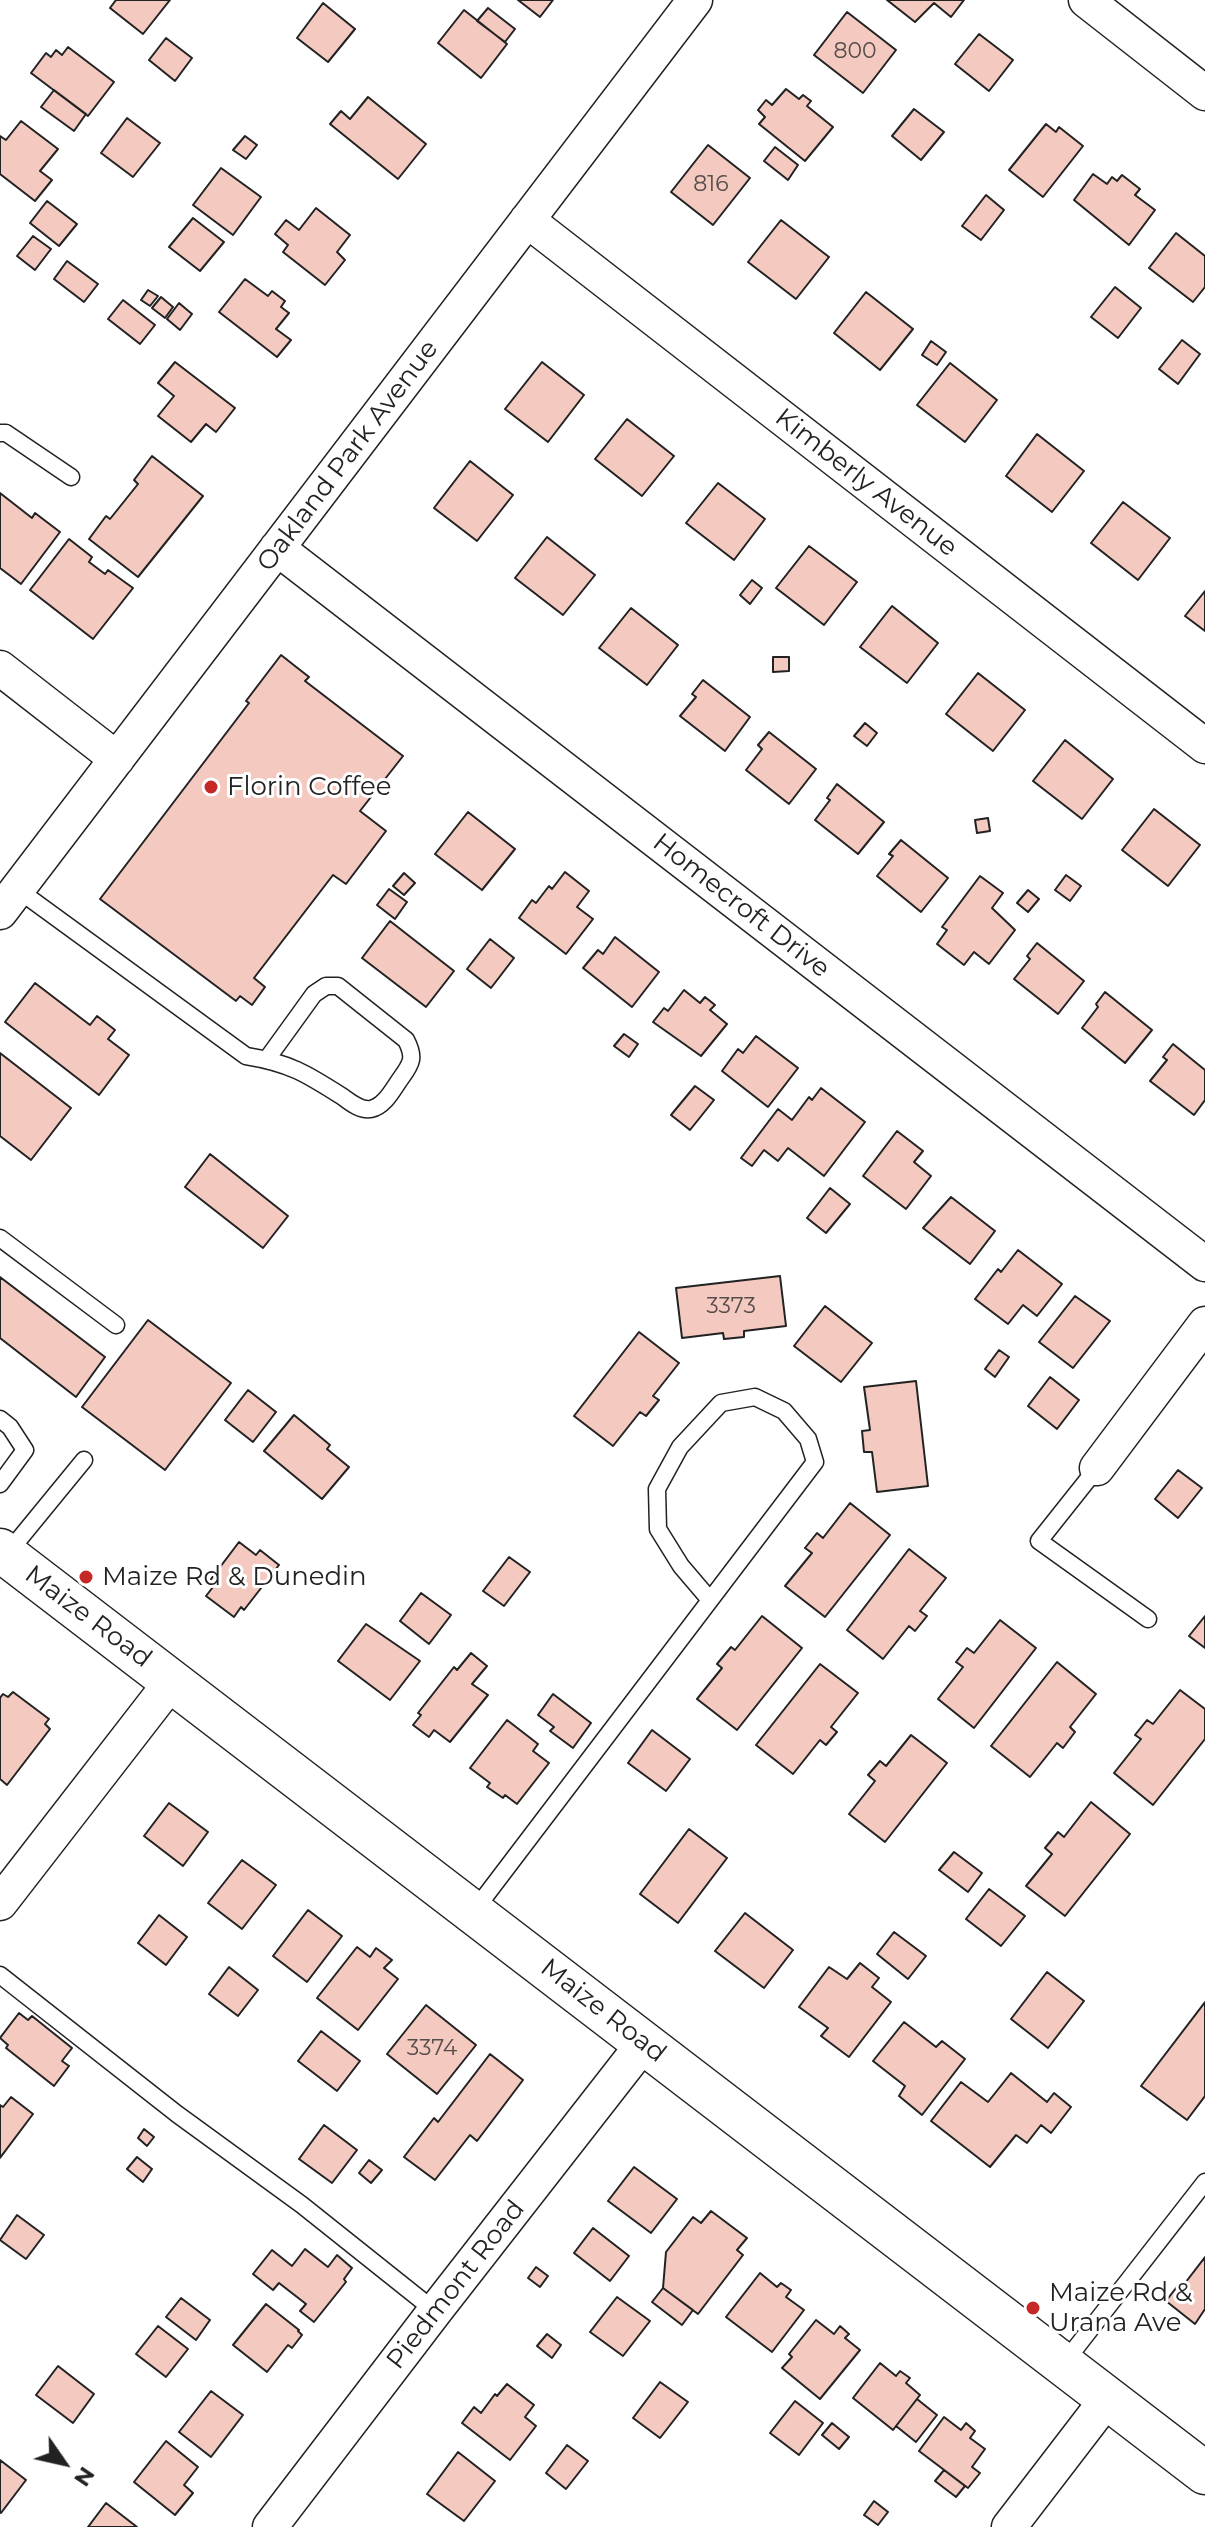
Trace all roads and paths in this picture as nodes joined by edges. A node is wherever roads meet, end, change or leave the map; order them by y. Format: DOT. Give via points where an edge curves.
graph roads {
  1 [pos="695,0"];
  2 [pos="1088,0"];
  3 [pos="1205,93"];
  4 [pos="527,220"];
  5 [pos="0,433"];
  6 [pos="71,477"];
  7 [pos="277,548"];
  8 [pos="0,668"];
  9 [pos="1205,746"];
  10 [pos="117,759"];
  11 [pos="8,900"];
  12 [pos="267,1059"];
  13 [pos="0,1238"];
  14 [pos="1205,1264"];
  15 [pos="1205,1324"];
  16 [pos="116,1325"];
  17 [pos="0,1419"];
  18 [pos="84,1460"];
  19 [pos="1097,1468"];
  20 [pos="0,1484"];
  21 [pos="3,1553"];
  22 [pos="710,1600"];
  23 [pos="1148,1619"];
  24 [pos="172,1681"];
  25 [pos="0,1903"];
  26 [pos="473,1912"];
  27 [pos="0,1975"];
  28 [pos="644,2043"];
  29 [pos="1205,2182"];
  30 [pos="435,2311"];
  31 [pos="1063,2364"];
  32 [pos="1108,2398"];
  33 [pos="1205,2473"];
  34 [pos="270,2527"];
  35 [pos="1009,2527"];
  1 -- 4 [label="street, Oakland Park Avenue"];
  2 -- 3 [label="street"];
  4 -- 7 [label="street, Oakland Park Avenue"];
  4 -- 9 [label="street, Kimberly Avenue"];
  5 -- 6 [label="lane"];
  7 -- 10 [label="street, Oakland Park Avenue"];
  7 -- 14 [label="street, Homecroft Drive"];
  8 -- 10 [label="street"];
  10 -- 11 [label="street, Oakland Park Avenue"];
  11 -- 12 [label="lane" via="246,1056"];
  12 -- 12 [label="lane" via="301,1070 366,1110 381,1105 413,1061 413,1052 406,1040 338,986 326,986 314,994"];
  13 -- 16 [label="lane"];
  15 -- 19 [label="street"];
  17 -- 20 [label="lane" via="25,1450"];
  18 -- 21 [label="lane"];
  19 -- 23 [label="lane" via="1039,1541"];
  21 -- 24 [label="street, Maize Road"];
  22 -- 22 [label="lane" via="815,1462 808,1439 784,1411 755,1397 721,1403 680,1447 657,1489 658,1529"];
  22 -- 26 [label="lane"];
  24 -- 25 [label="street"];
  24 -- 26 [label="street, Maize Road"];
  26 -- 28 [label="street, Maize Road"];
  27 -- 30 [label="lane"];
  28 -- 30 [label="street, Piedmont Road"];
  28 -- 31 [label="street, Maize Road"];
  29 -- 31 [label="lane"];
  30 -- 34 [label="street, Piedmont Road"];
  31 -- 32 [label="street, Maize Road"];
  32 -- 33 [label="street, Maize Road"];
  32 -- 35 [label="street"];
}
